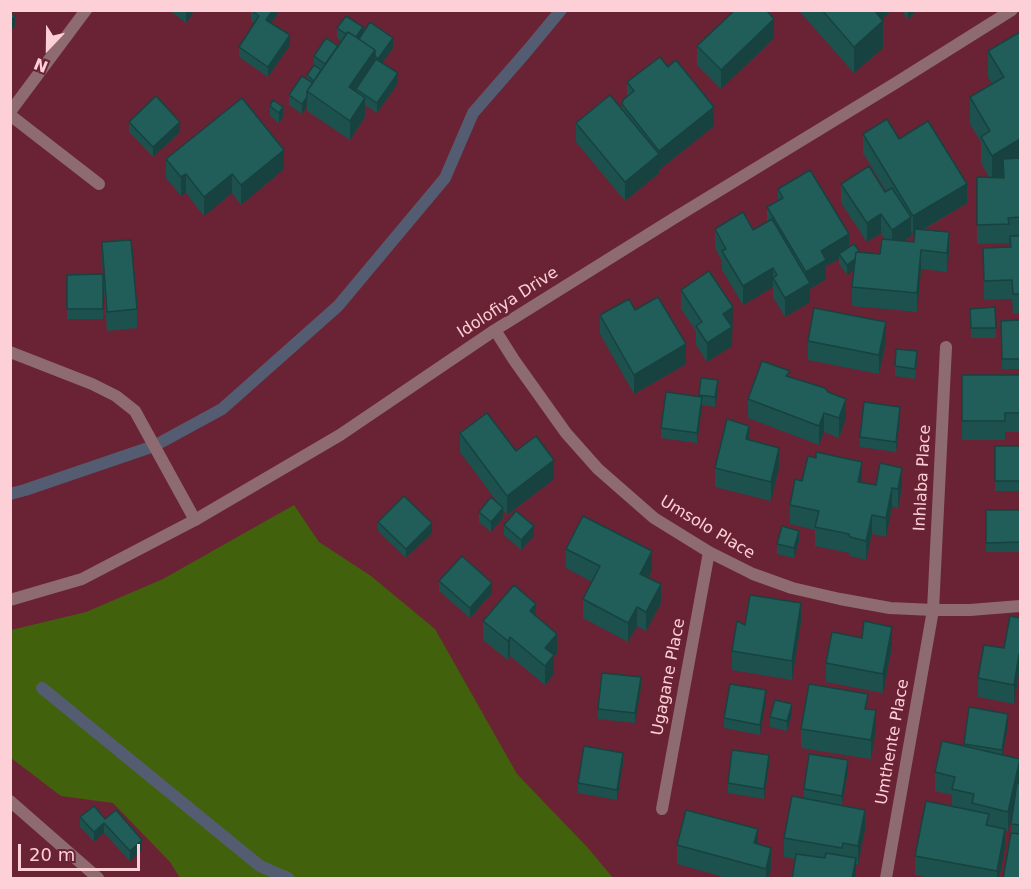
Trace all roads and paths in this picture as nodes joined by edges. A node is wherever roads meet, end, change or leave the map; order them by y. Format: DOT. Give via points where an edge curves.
graph roads {
  1 [pos="86,10"];
  2 [pos="1012,10"];
  3 [pos="10,113"];
  4 [pos="99,184"];
  5 [pos="495,330"];
  6 [pos="946,347"];
  7 [pos="10,352"];
  8 [pos="195,520"];
  9 [pos="709,552"];
  10 [pos="10,600"];
  11 [pos="1020,606"];
  12 [pos="933,610"];
  13 [pos="10,801"];
  14 [pos="662,808"];
  15 [pos="98,879"];
  16 [pos="886,879"];
  1 -- 3 [label="street"];
  2 -- 5 [label="street, Idolofiya Drive"];
  3 -- 4 [label="street"];
  5 -- 8 [label="street, Idolofiya Drive" via="340,435"];
  5 -- 9 [label="street, Umsolo Place" via="566,433 598,469 654,518"];
  6 -- 12 [label="street, Inhlaba Place"];
  7 -- 8 [label="street" via="92,384 135,411"];
  8 -- 10 [label="street, Idolofiya Drive" via="82,579"];
  9 -- 12 [label="street, Umsolo Place" via="792,588 890,608"];
  9 -- 14 [label="street, Ugagane Place"];
  11 -- 12 [label="street, Umsolo Place"];
  12 -- 16 [label="street, Umthente Place"];
  13 -- 15 [label="street"];
}
